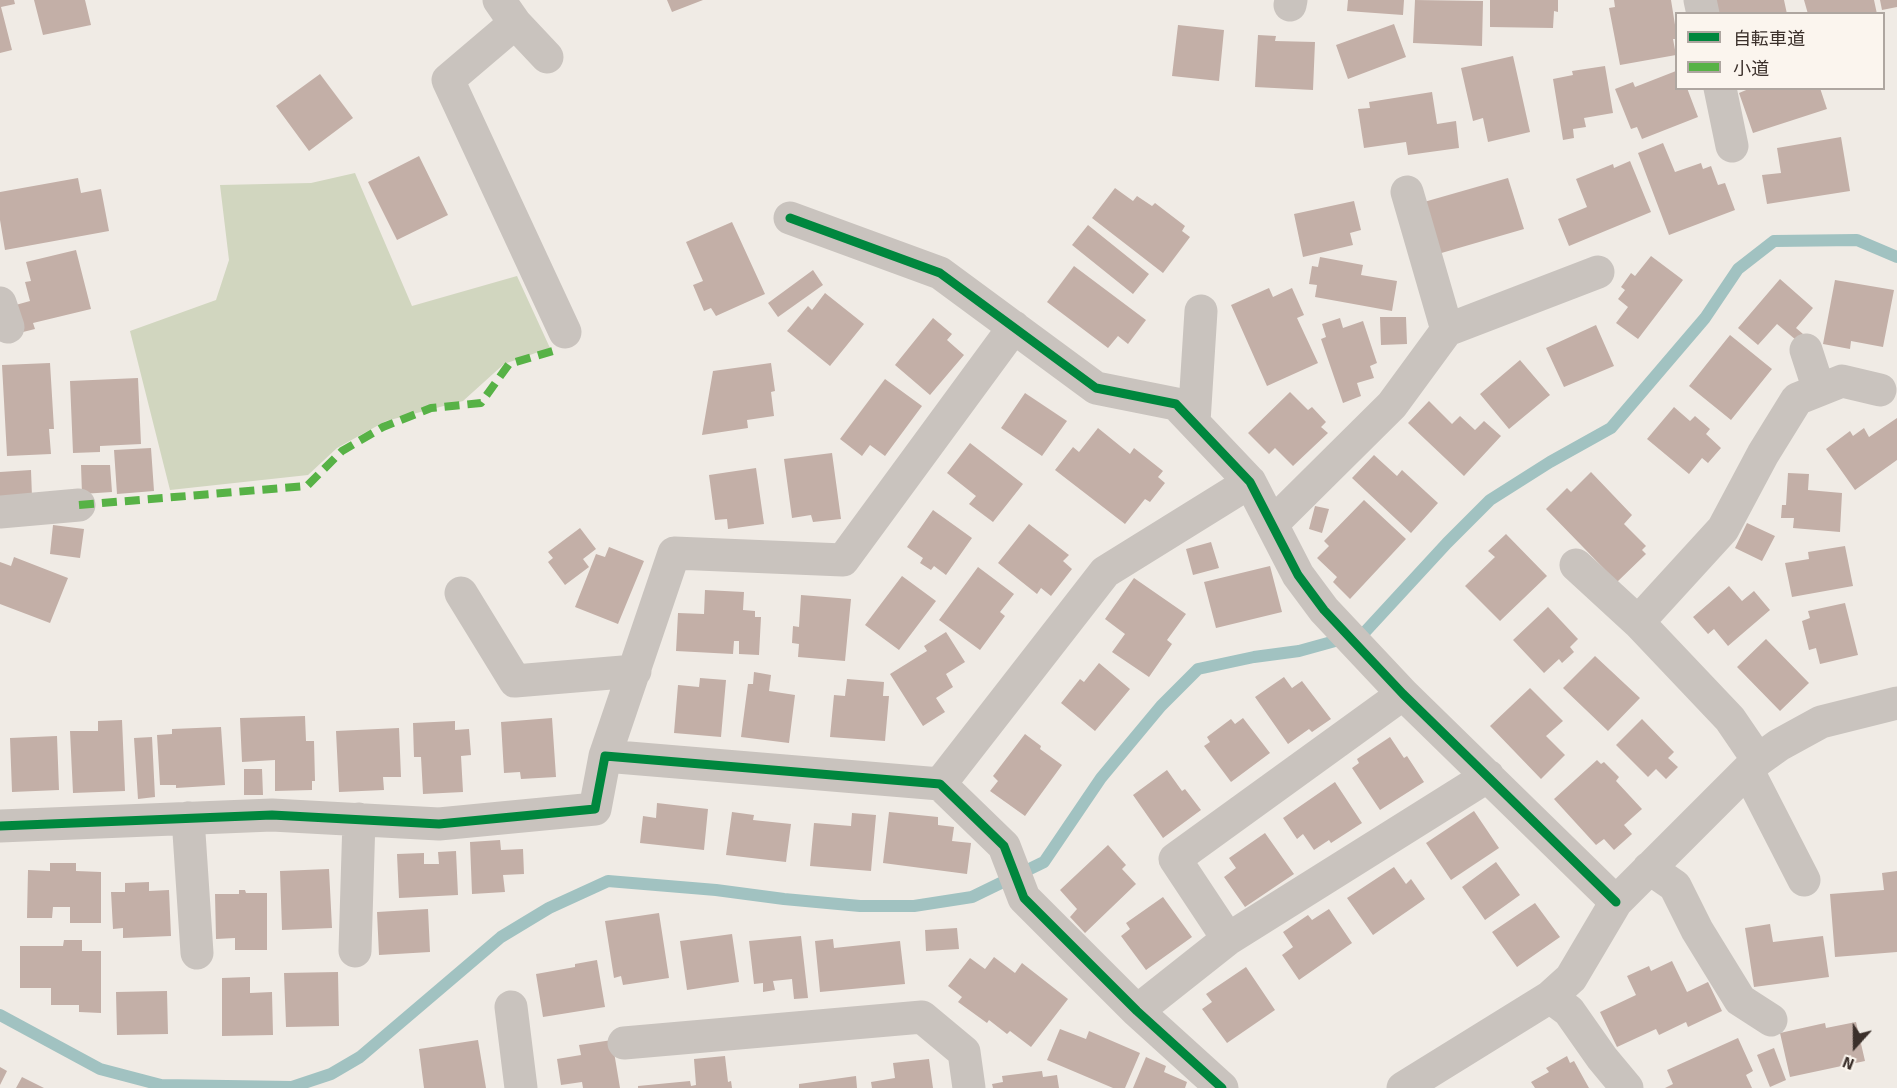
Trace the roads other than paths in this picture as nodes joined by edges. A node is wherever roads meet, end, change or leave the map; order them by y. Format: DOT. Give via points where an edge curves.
graph roads {
  1 [pos="507,12"];
  2 [pos="547,57"];
  3 [pos="1720,90"];
  4 [pos="1732,146"];
  5 [pos="1407,192"];
  6 [pos="790,219"];
  7 [pos="1598,272"];
  8 [pos="1201,310"];
  9 [pos="1014,327"];
  10 [pos="1447,330"];
  11 [pos="565,332"];
  12 [pos="1806,350"];
  13 [pos="1819,390"];
  14 [pos="1880,390"];
  15 [pos="1194,422"];
  16 [pos="1250,482"];
  17 [pos="79,506"];
  18 [pos="0,512"];
  19 [pos="1272,525"];
  20 [pos="1576,565"];
  21 [pos="461,593"];
  22 [pos="1638,622"];
  23 [pos="634,671"];
  24 [pos="1403,694"];
  25 [pos="1897,703"];
  26 [pos="605,756"];
  27 [pos="1753,766"];
  28 [pos="1488,776"];
  29 [pos="940,784"];
  30 [pos="188,818"];
  31 [pos="359,819"];
  32 [pos="0,826"];
  33 [pos="1649,868"];
  34 [pos="1804,880"];
  35 [pos="1616,902"];
  36 [pos="1228,939"];
  37 [pos="355,951"];
  38 [pos="197,952"];
  39 [pos="1550,997"];
  40 [pos="511,1006"];
  41 [pos="1137,1011"];
  42 [pos="1771,1020"];
  43 [pos="624,1043"];
  44 [pos="521,1088"];
  45 [pos="969,1088"];
  46 [pos="1222,1088"];
  47 [pos="1403,1088"];
  48 [pos="1627,1088"];
  1 -- 2 [label="street"];
  1 -- 11 [label="street" via="448,80"];
  3 -- 4 [label="street"];
  5 -- 10 [label="street"];
  6 -- 9 [label="street" via="940,273"];
  7 -- 10 [label="street"];
  8 -- 15 [label="street"];
  9 -- 15 [label="street" via="1096,388 1176,404"];
  9 -- 23 [label="street" via="843,560 674,553"];
  10 -- 19 [label="street" via="1392,405"];
  12 -- 13 [label="street"];
  13 -- 14 [label="street" via="1842,381"];
  13 -- 22 [label="street" via="1797,399 1723,529"];
  15 -- 16 [label="street"];
  16 -- 19 [label="street"];
  16 -- 29 [label="street" via="1105,572"];
  17 -- 18 [label="street"];
  19 -- 24 [label="street" via="1298,575 1324,610"];
  20 -- 22 [label="street"];
  21 -- 23 [label="street" via="515,681"];
  22 -- 27 [label="street" via="1730,719"];
  23 -- 26 [label="street"];
  24 -- 28 [label="street"];
  24 -- 36 [label="street" via="1175,859"];
  25 -- 27 [label="street" via="1821,722 1779,745"];
  26 -- 29 [label="street"];
  26 -- 31 [label="street" via="595,809 439,824"];
  27 -- 33 [label="street"];
  27 -- 34 [label="street"];
  28 -- 35 [label="street"];
  28 -- 36 [label="street"];
  29 -- 41 [label="street" via="1004,846 1024,898"];
  30 -- 31 [label="street" via="272,815"];
  30 -- 32 [label="street"];
  30 -- 38 [label="street"];
  31 -- 37 [label="street"];
  33 -- 35 [label="street"];
  33 -- 42 [label="street" via="1675,886 1740,1000"];
  35 -- 39 [label="street" via="1571,978"];
  36 -- 41 [label="street"];
  39 -- 47 [label="street"];
  39 -- 48 [label="street" via="1569,1011"];
  40 -- 44 [label="street"];
  41 -- 46 [label="street"];
  43 -- 45 [label="street" via="922,1017 964,1052"];
}
